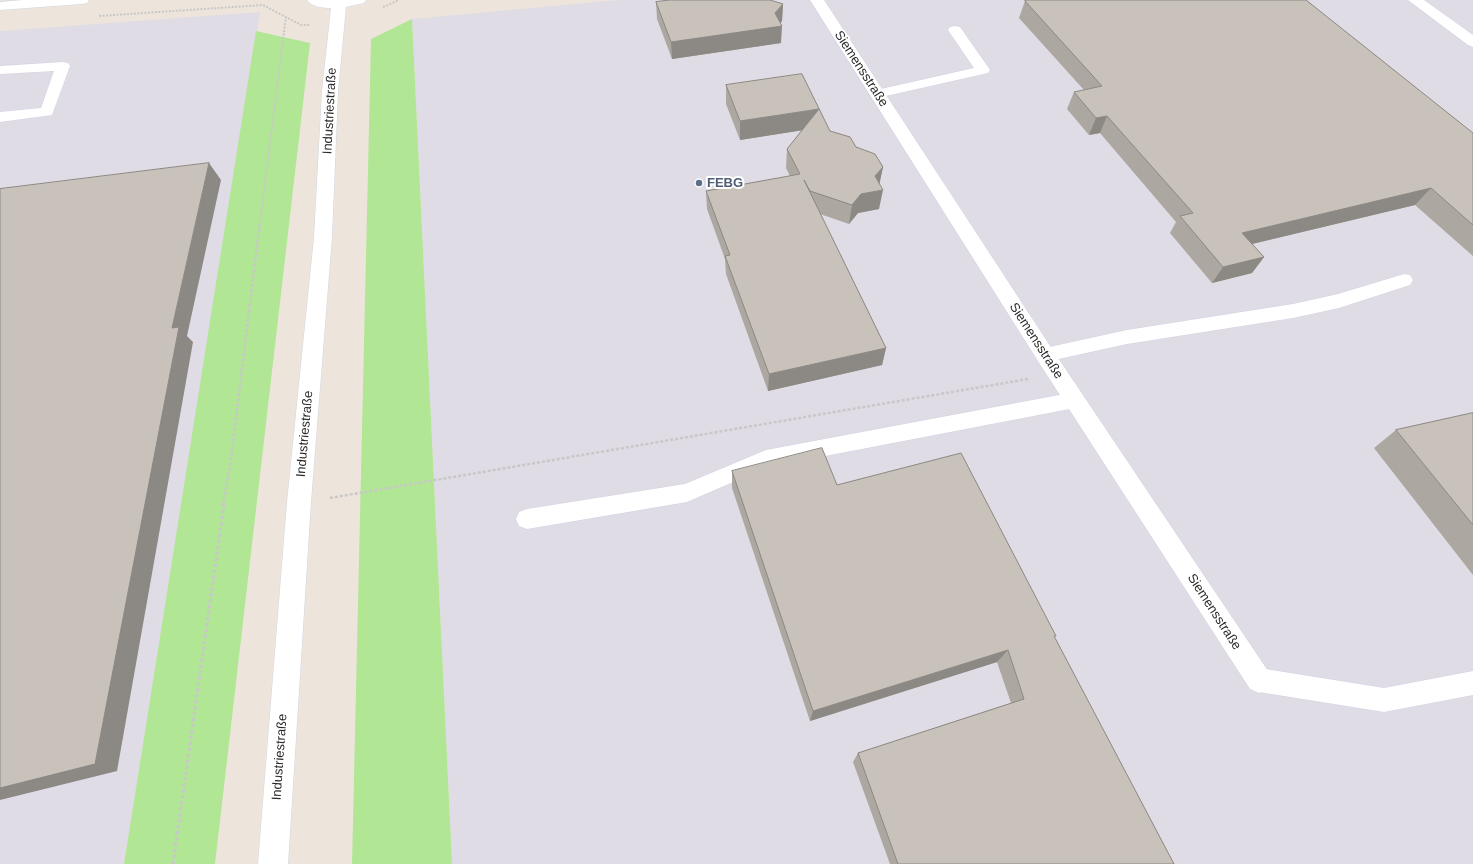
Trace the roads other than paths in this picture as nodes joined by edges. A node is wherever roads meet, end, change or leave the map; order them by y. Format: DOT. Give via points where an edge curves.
graph roads {
  1 [pos="82,0"];
  2 [pos="314,0"];
  3 [pos="359,0"];
  4 [pos="817,0"];
  5 [pos="1415,0"];
  6 [pos="339,4"];
  7 [pos="0,6"];
  8 [pos="955,30"];
  9 [pos="1473,42"];
  10 [pos="0,70"];
  11 [pos="877,94"];
  12 [pos="0,118"];
  13 [pos="1404,280"];
  14 [pos="1045,355"];
  15 [pos="1075,400"];
  16 [pos="527,519"];
  17 [pos="1259,680"];
  18 [pos="1473,683"];
  19 [pos="273,864"];
  1 -- 7 [label="street"];
  2 -- 6 [label="street" via="326,4"];
  3 -- 6 [label="street"];
  4 -- 11 [label="street, Siemensstraße"];
  5 -- 9 [label="street"];
  6 -- 19 [label="street, Industriestraße" via="330,91 323,237 299,502"];
  8 -- 11 [label="lane" via="983,70"];
  10 -- 12 [label="lane" via="62,66 47,112"];
  11 -- 14 [label="street, Siemensstraße"];
  13 -- 14 [label="lane" via="1339,301 1293,311 1127,337"];
  14 -- 15 [label="street, Siemensstraße"];
  15 -- 16 [label="lane" via="766,459 687,493"];
  15 -- 17 [label="street, Siemensstraße"];
  17 -- 18 [label="lane" via="1384,700"];
}
